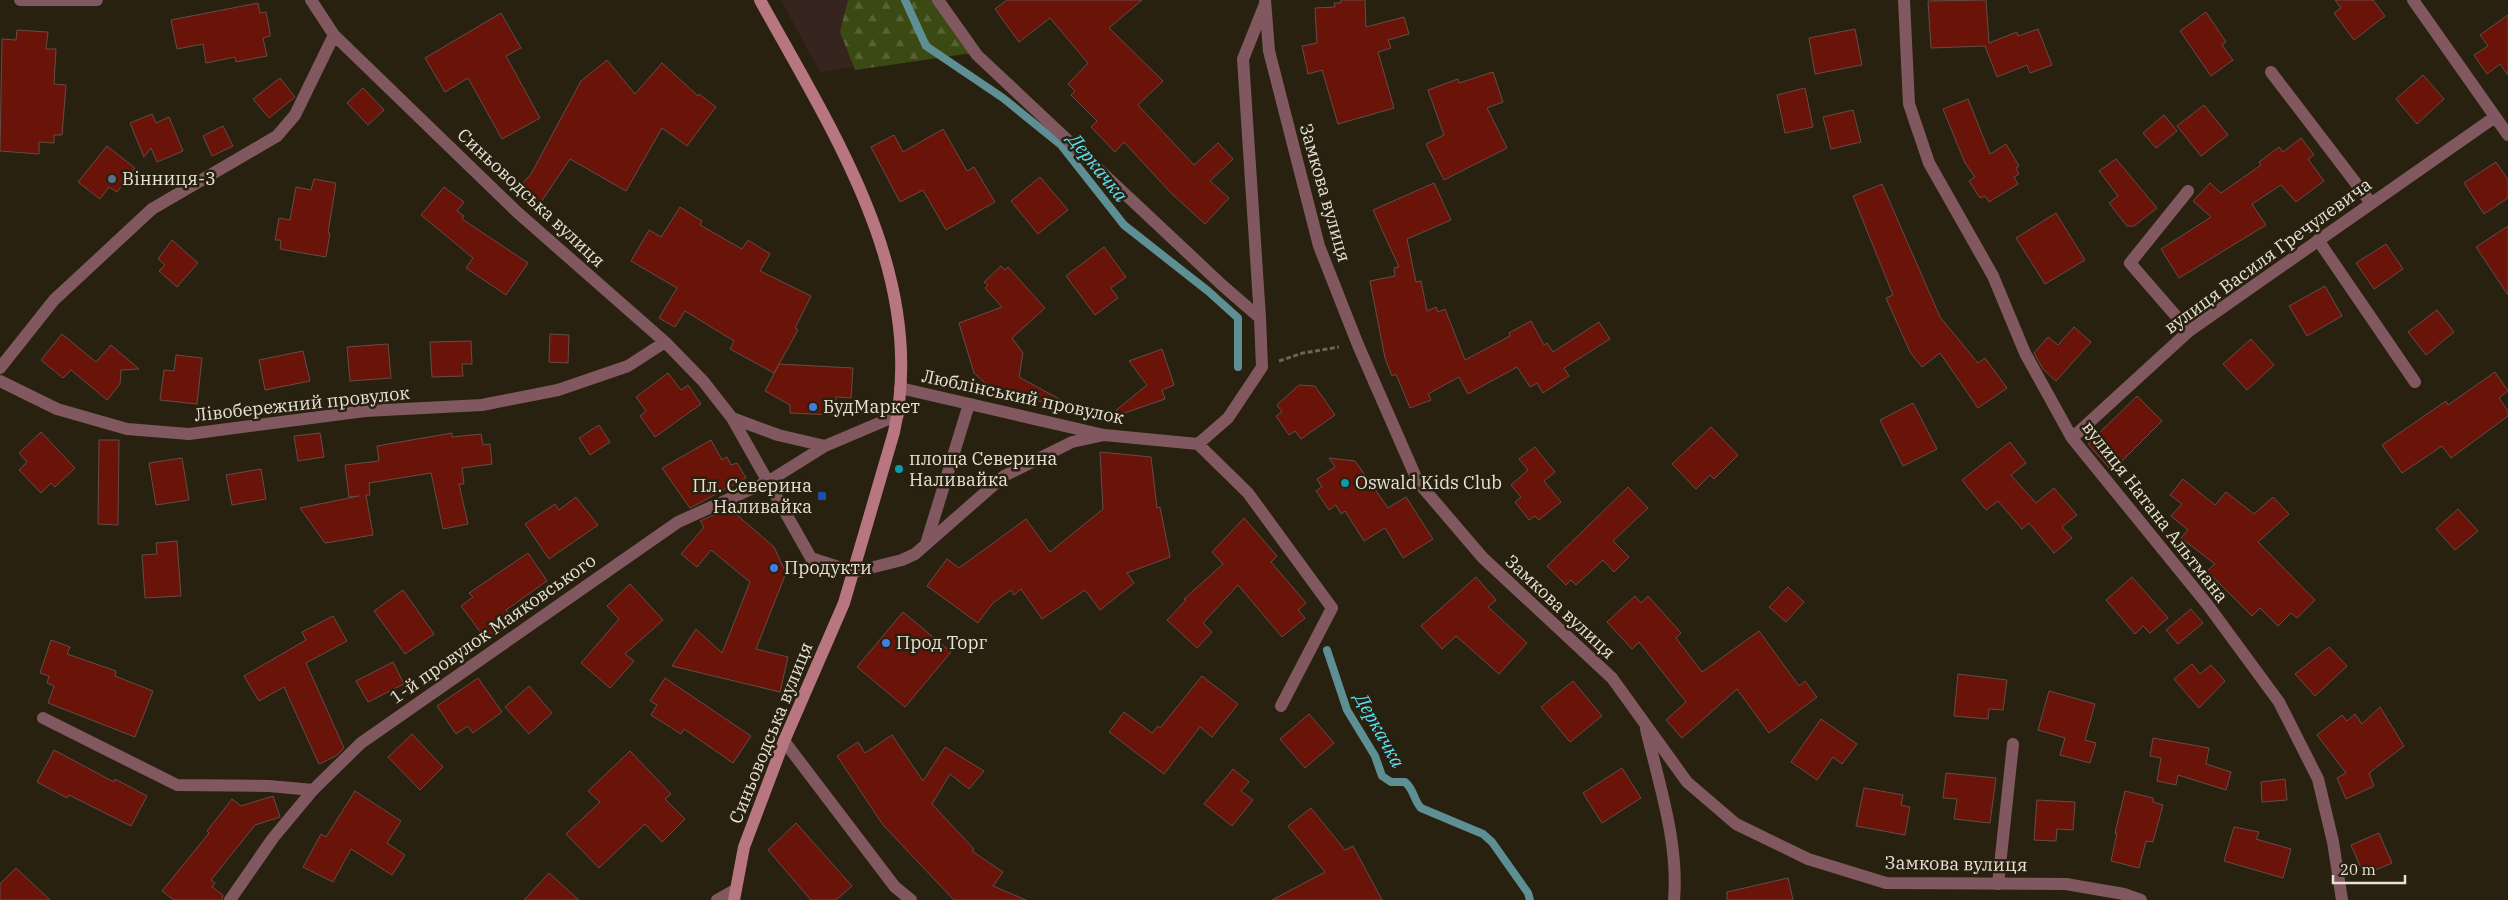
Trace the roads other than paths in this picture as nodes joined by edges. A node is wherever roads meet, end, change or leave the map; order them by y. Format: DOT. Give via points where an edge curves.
graph roads {
  1 [pos="20,0"];
  2 [pos="97,0"];
  3 [pos="311,0"];
  4 [pos="760,0"];
  5 [pos="938,0"];
  6 [pos="1904,0"];
  7 [pos="2413,0"];
  8 [pos="1265,2"];
  9 [pos="334,35"];
  10 [pos="2271,72"];
  11 [pos="2495,117"];
  12 [pos="2508,135"];
  13 [pos="2188,191"];
  14 [pos="2371,203"];
  15 [pos="2318,240"];
  16 [pos="1260,318"];
  17 [pos="2189,330"];
  18 [pos="665,342"];
  19 [pos="0,368"];
  20 [pos="0,380"];
  21 [pos="2415,382"];
  22 [pos="900,388"];
  23 [pos="969,404"];
  24 [pos="898,414"];
  25 [pos="732,418"];
  26 [pos="1104,435"];
  27 [pos="2072,438"];
  28 [pos="1198,444"];
  29 [pos="825,446"];
  30 [pos="769,481"];
  31 [pos="926,544"];
  32 [pos="854,572"];
  33 [pos="1281,706"];
  34 [pos="43,718"];
  35 [pos="1644,722"];
  36 [pos="784,741"];
  37 [pos="2013,744"];
  38 [pos="313,790"];
  39 [pos="1998,884"];
  40 [pos="735,895"];
  41 [pos="2123,897"];
  42 [pos="230,900"];
  43 [pos="717,900"];
  44 [pos="911,900"];
  45 [pos="1674,900"];
  46 [pos="2142,900"];
  47 [pos="2342,900"];
  1 -- 2 [label="street"];
  3 -- 9 [label="street, Синьоводська вулиця"];
  4 -- 22 [label="main road, Синьоводська вулиця" via="864,198 893,282 902,350"];
  5 -- 16 [label="street" via="977,54"];
  6 -- 27 [label="street, вулиця Натана Альтмана" via="1909,104 1929,163 1993,276 2024,353"];
  7 -- 11 [label="street"];
  8 -- 16 [label="street" via="1243,59"];
  8 -- 35 [label="street, Замкова вулиця" via="1269,51 1319,246 1418,482 1483,558 1612,678"];
  9 -- 18 [label="street, Синьоводська вулиця" via="516,212"];
  9 -- 19 [label="street" via="295,115 277,136 152,209 54,300"];
  10 -- 14 [label="street"];
  11 -- 12 [label="street"];
  11 -- 14 [label="street, вулиця Василя Гречулевича"];
  13 -- 17 [label="street" via="2130,263"];
  14 -- 15 [label="street, вулиця Василя Гречулевича"];
  15 -- 17 [label="street, вулиця Василя Гречулевича"];
  15 -- 21 [label="street"];
  16 -- 28 [label="street" via="1262,367 1228,418"];
  17 -- 27 [label="street, вулиця Василя Гречулевича"];
  18 -- 20 [label="street, Лівобережний провулок" via="628,366 558,390 482,405 365,410 189,434 128,429 66,412"];
  18 -- 25 [label="street, Синьоводська вулиця" via="703,381"];
  22 -- 23 [label="street, Люблінський провулок"];
  22 -- 24 [label="main road, Синьоводська вулиця"];
  23 -- 26 [label="street, Люблінський провулок"];
  23 -- 31 [label="street"];
  24 -- 29 [label="street"];
  24 -- 32 [label="main road, Синьоводська вулиця"];
  25 -- 29 [label="street" via="778,435"];
  25 -- 30 [label="street, Синьоводська вулиця"];
  26 -- 28 [label="street, Люблінський провулок"];
  26 -- 31 [label="street" via="1072,442 1004,476"];
  27 -- 47 [label="street, вулиця Натана Альтмана" via="2207,604 2279,702 2318,779"];
  28 -- 33 [label="street" via="1248,493 1332,608"];
  29 -- 30 [label="street, 1-й провулок Маяковського"];
  30 -- 32 [label="street, Синьоводська вулиця" via="811,558"];
  30 -- 38 [label="street, 1-й провулок Маяковського" via="678,522 361,743"];
  31 -- 32 [label="street" via="902,560"];
  32 -- 36 [label="main road, Синьоводська вулиця" via="842,608"];
  34 -- 38 [label="street" via="177,786 269,786"];
  35 -- 39 [label="street, Замкова вулиця" via="1687,782 1736,824 1808,859 1886,883"];
  35 -- 45 [label="street" via="1669,830 1676,879"];
  36 -- 40 [label="main road, Синьоводська вулиця" via="744,846"];
  36 -- 44 [label="street" via="895,886"];
  37 -- 39 [label="street"];
  38 -- 42 [label="street, 1-й провулок Маяковського" via="273,838"];
  39 -- 41 [label="street, Замкова вулиця" via="2066,884"];
  40 -- 43 [label="street, Синьоводська вулиця"];
  41 -- 46 [label="street, Замкова вулиця"];
}
